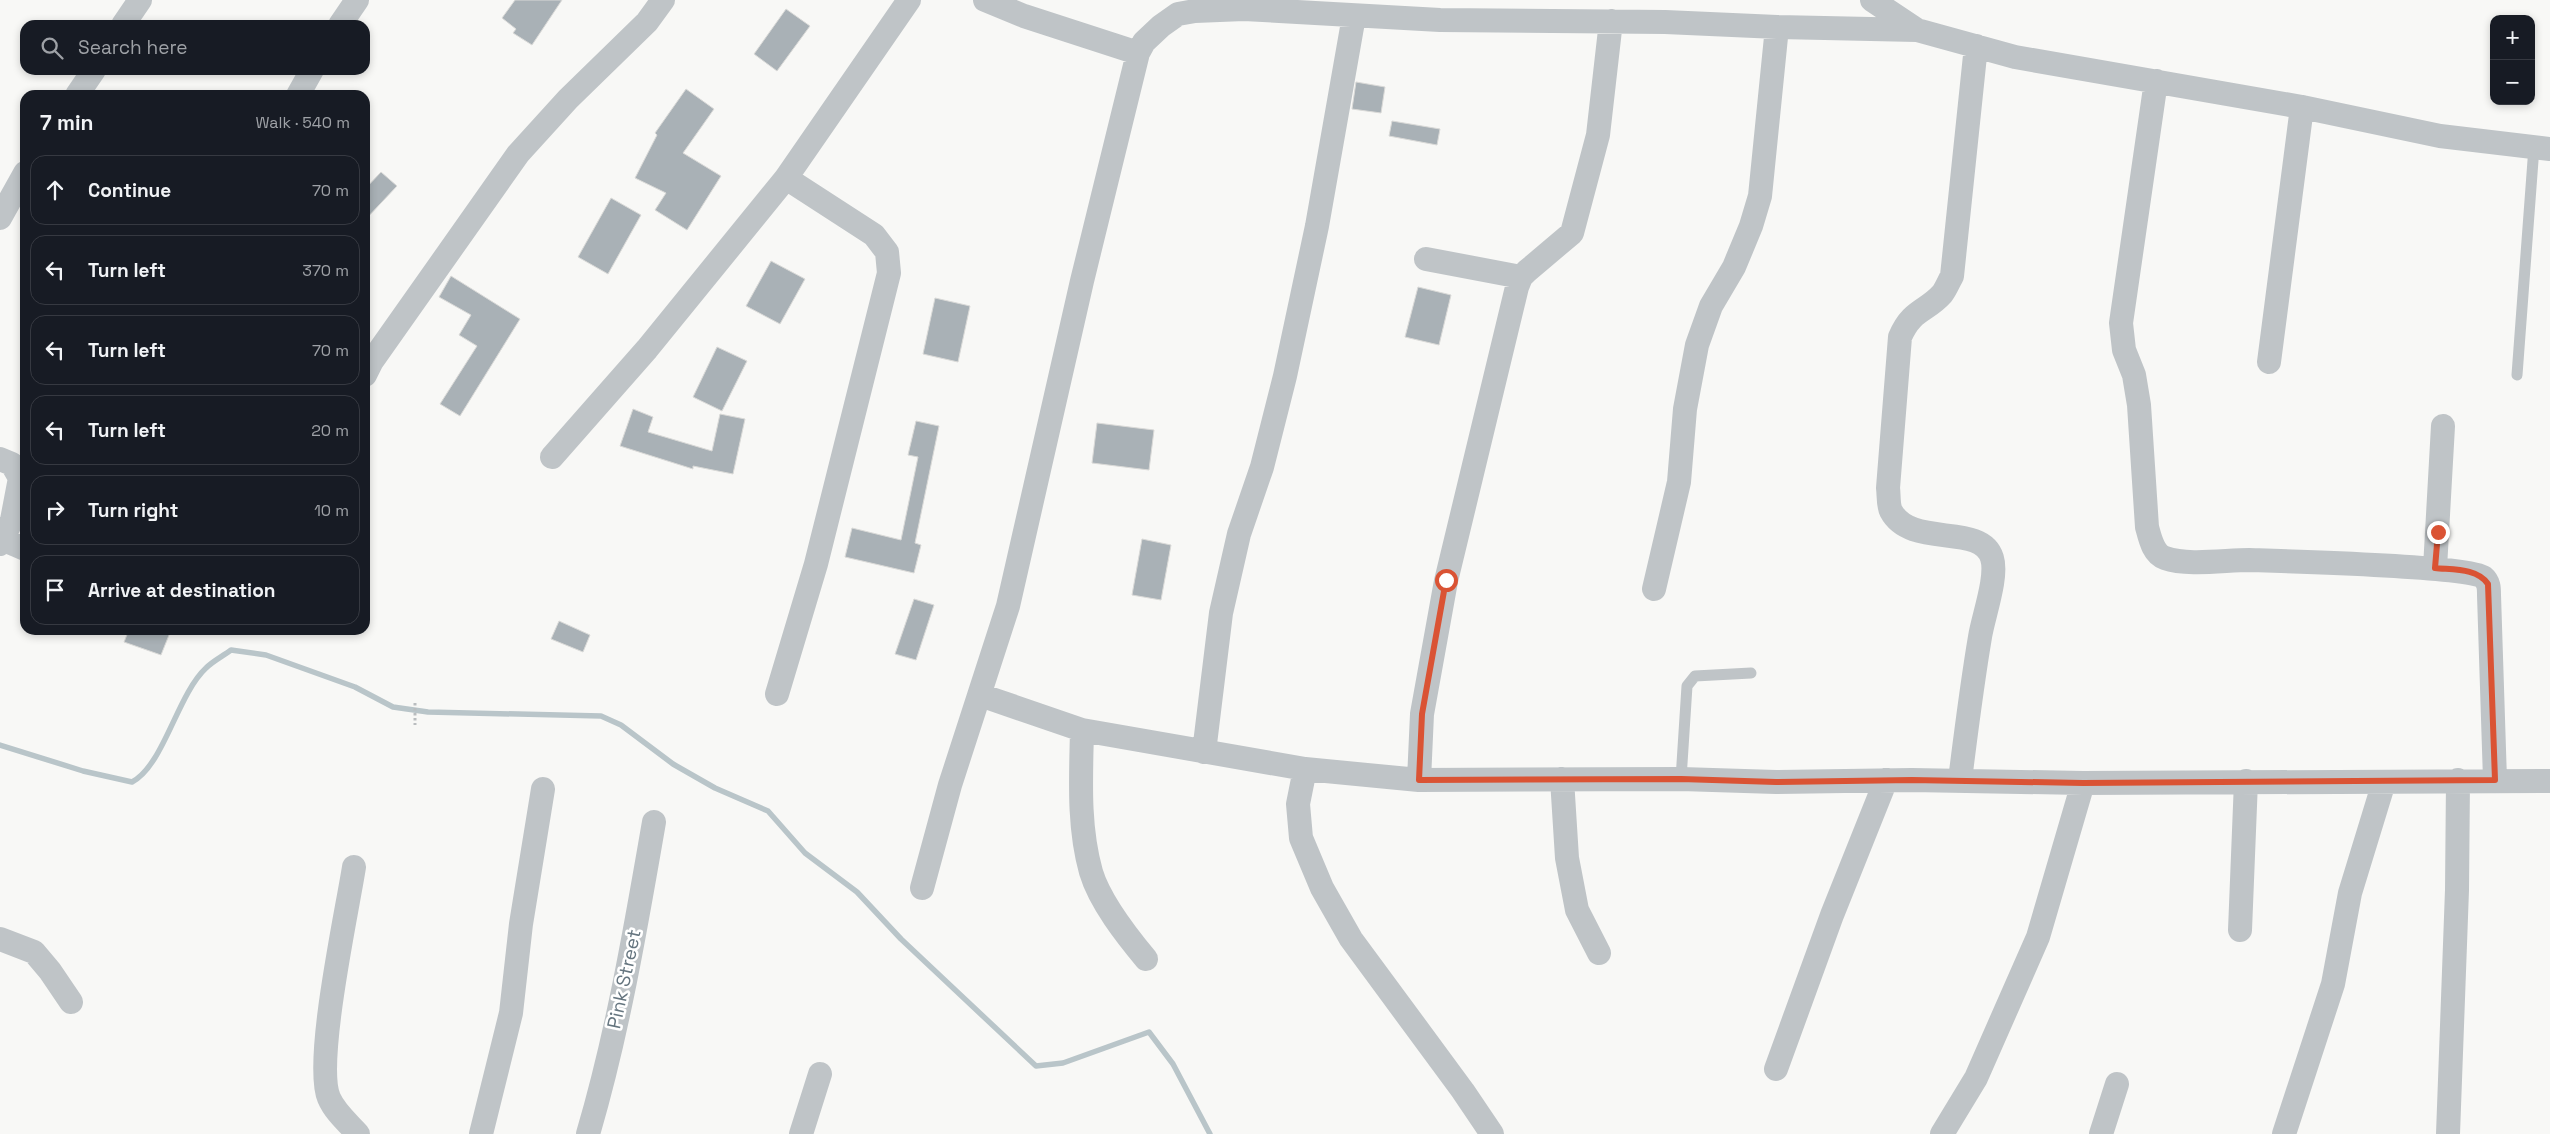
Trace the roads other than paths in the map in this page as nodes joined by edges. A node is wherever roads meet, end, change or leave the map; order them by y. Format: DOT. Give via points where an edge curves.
graph roads {
  1 [pos="140,0"];
  2 [pos="357,0"];
  3 [pos="663,0"];
  4 [pos="909,0"];
  5 [pos="985,0"];
  6 [pos="1872,0"];
  7 [pos="1198,5"];
  8 [pos="1354,16"];
  9 [pos="126,20"];
  10 [pos="343,20"];
  11 [pos="1611,21"];
  12 [pos="1778,27"];
  13 [pos="1917,30"];
  14 [pos="1976,46"];
  15 [pos="1138,53"];
  16 [pos="91,75"];
  17 [pos="309,75"];
  18 [pos="2156,81"];
  19 [pos="80,90"];
  20 [pos="301,90"];
  21 [pos="2302,107"];
  22 [pos="2542,148"];
  23 [pos="786,178"];
  24 [pos="20,182"];
  25 [pos="0,218"];
  26 [pos="1426,259"];
  27 [pos="1521,277"];
  28 [pos="2269,362"];
  29 [pos="370,365"];
  30 [pos="2517,376"];
  31 [pos="2444,426"];
  32 [pos="552,457"];
  33 [pos="0,459"];
  34 [pos="10,544"];
  35 [pos="2435,568"];
  36 [pos="1654,589"];
  37 [pos="1751,673"];
  38 [pos="777,694"];
  39 [pos="980,695"];
  40 [pos="1082,730"];
  41 [pos="1204,752"];
  42 [pos="1305,769"];
  43 [pos="1562,779"];
  44 [pos="1681,779"];
  45 [pos="1419,780"];
  46 [pos="1886,780"];
  47 [pos="1960,780"];
  48 [pos="2458,780"];
  49 [pos="2495,780"];
  50 [pos="2246,781"];
  51 [pos="2550,781"];
  52 [pos="2384,782"];
  53 [pos="2083,783"];
  54 [pos="543,789"];
  55 [pos="654,822"];
  56 [pos="354,867"];
  57 [pos="922,888"];
  58 [pos="2240,930"];
  59 [pos="0,938"];
  60 [pos="1599,953"];
  61 [pos="1146,959"];
  62 [pos="70,1002"];
  63 [pos="1776,1069"];
  64 [pos="820,1074"];
  65 [pos="2117,1084"];
  66 [pos="358,1134"];
  67 [pos="481,1134"];
  68 [pos="588,1134"];
  69 [pos="801,1134"];
  70 [pos="1492,1134"];
  71 [pos="1942,1134"];
  72 [pos="2101,1134"];
  73 [pos="2284,1134"];
  74 [pos="2448,1134"];
  1 -- 9 [label="street"];
  2 -- 10 [label="street"];
  3 -- 29 [label="street" via="647,22 568,99 518,154"];
  4 -- 23 [label="street"];
  5 -- 15 [label="street"];
  6 -- 13 [label="street"];
  7 -- 8 [label="street"];
  7 -- 15 [label="street" via="1161,26 1144,42"];
  8 -- 11 [label="street"];
  8 -- 41 [label="street" via="1317,226 1285,376 1262,468 1239,534 1221,613"];
  11 -- 12 [label="street"];
  11 -- 27 [label="street" via="1598,135 1572,233"];
  12 -- 13 [label="street"];
  12 -- 36 [label="street" via="1760,196 1737,259 1711,306 1697,345 1685,409 1679,482"];
  13 -- 14 [label="street"];
  14 -- 18 [label="street" via="2015,57"];
  14 -- 47 [label="street" via="1952,276 1941,294 1905,324 1900,337 1888,488 1890,509 1900,523 1921,533 1971,540 1985,546 1992,559 1992,577 1980,636"];
  15 -- 39 [label="street" via="1008,606"];
  16 -- 19 [label="street"];
  17 -- 20 [label="street"];
  18 -- 21 [label="street"];
  18 -- 35 [label="street" via="2121,323 2124,350 2134,375 2146,527 2152,545 2164,558 2185,561 2251,560"];
  21 -- 22 [label="street" via="2440,136"];
  21 -- 28 [label="street"];
  22 -- 30 [label="lane"];
  23 -- 32 [label="street" via="647,349"];
  23 -- 38 [label="street" via="874,235 888,252 889,273 816,564"];
  24 -- 25 [label="street"];
  26 -- 27 [label="street"];
  27 -- 45 [label="street" via="1444,590 1422,714"];
  31 -- 35 [label="street"];
  33 -- 34 [label="street" via="12,464 20,478"];
  35 -- 49 [label="street" via="2474,573 2488,584"];
  37 -- 44 [label="lane" via="1696,676 1686,686"];
  39 -- 40 [label="street"];
  39 -- 57 [label="street" via="950,785"];
  40 -- 41 [label="street"];
  40 -- 61 [label="street" via="1082,828 1091,873 1118,924"];
  41 -- 42 [label="street"];
  42 -- 45 [label="street"];
  42 -- 70 [label="street" via="1298,804 1301,838 1322,888 1351,939"];
  43 -- 44 [label="street"];
  43 -- 45 [label="street"];
  43 -- 60 [label="street" via="1567,858 1578,910"];
  44 -- 46 [label="street" via="1776,782"];
  46 -- 47 [label="street"];
  46 -- 63 [label="street" via="1832,914"];
  47 -- 53 [label="street"];
  48 -- 49 [label="street"];
  48 -- 52 [label="street"];
  48 -- 74 [label="street"];
  49 -- 51 [label="street"];
  50 -- 52 [label="street"];
  50 -- 53 [label="street"];
  50 -- 58 [label="street"];
  52 -- 73 [label="street" via="2350,893 2334,984"];
  53 -- 71 [label="street" via="2038,937 1976,1078"];
  54 -- 67 [label="street" via="521,924 511,1013"];
  55 -- 68 [label="street, Pink Street" via="602,1084"];
  56 -- 66 [label="street" via="327,1034 325,1075 329,1098"];
  59 -- 62 [label="street" via="34,952"];
  64 -- 69 [label="street"];
  65 -- 72 [label="street"];
}
